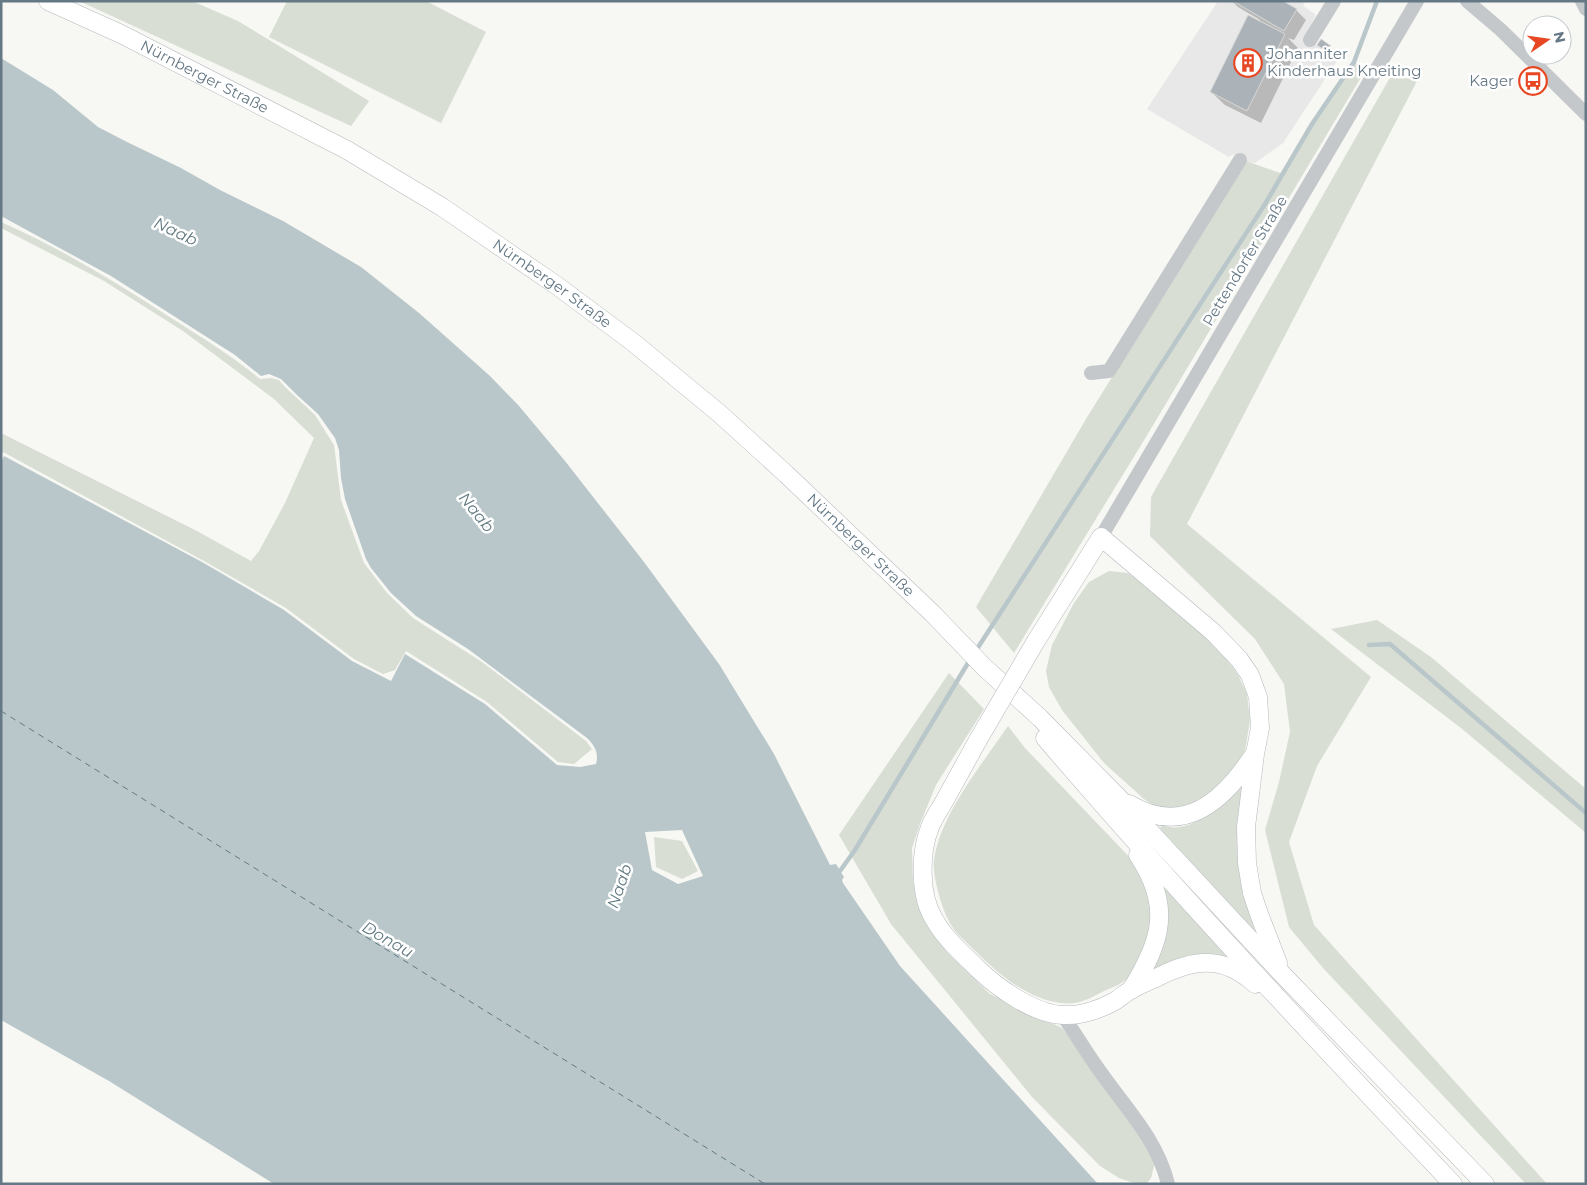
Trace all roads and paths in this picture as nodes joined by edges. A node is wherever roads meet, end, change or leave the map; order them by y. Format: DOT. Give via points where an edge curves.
graph roads {
  1 [pos="48,1"];
  2 [pos="1334,1"];
  3 [pos="1418,1"];
  4 [pos="1467,1"];
  5 [pos="1582,1"];
  6 [pos="1586,9"];
  7 [pos="1310,40"];
  8 [pos="1586,114"];
  9 [pos="1240,160"];
  10 [pos="1091,373"];
  11 [pos="1101,536"];
  12 [pos="984,667"];
  13 [pos="1255,754"];
  14 [pos="1091,792"];
  15 [pos="1117,796"];
  16 [pos="1285,977"];
  17 [pos="1130,990"];
  18 [pos="1064,1016"];
  19 [pos="1328,1053"];
  20 [pos="1168,1184"];
  21 [pos="1453,1184"];
  22 [pos="1485,1184"];
  1 -- 12 [label="main road, Nürnberger Straße" via="120,34 347,150 442,207 556,285 634,343 720,414 932,613"];
  2 -- 7 [label="street"];
  3 -- 11 [label="street, Pettendorfer Straße"];
  4 -- 8 [label="street"];
  5 -- 6 [label="street"];
  9 -- 10 [label="street" via="1109,371"];
  11 -- 13 [label="main road" via="1213,632 1239,659 1250,675 1258,697 1260,728"];
  11 -- 18 [label="main road, bridge" via="1036,641 930,826 922,864 924,891 932,917 946,937 1012,997 1037,1009"];
  12 -- 14 [label="main road"];
  12 -- 15 [label="main road"];
  13 -- 15 [label="main road" via="1220,798 1205,809 1186,815 1154,815"];
  13 -- 16 [label="main road" via="1246,827 1247,862 1252,893"];
  14 -- 17 [label="main road" via="1145,865 1157,894 1159,912 1155,946"];
  14 -- 19 [label="main road"];
  15 -- 16 [label="main road"];
  16 -- 22 [label="main road"];
  17 -- 18 [label="main road" via="1099,1008"];
  17 -- 19 [label="main road" via="1189,964 1218,963 1252,981"];
  18 -- 20 [label="street" via="1146,1132 1160,1156"];
  19 -- 21 [label="main road"];
}
